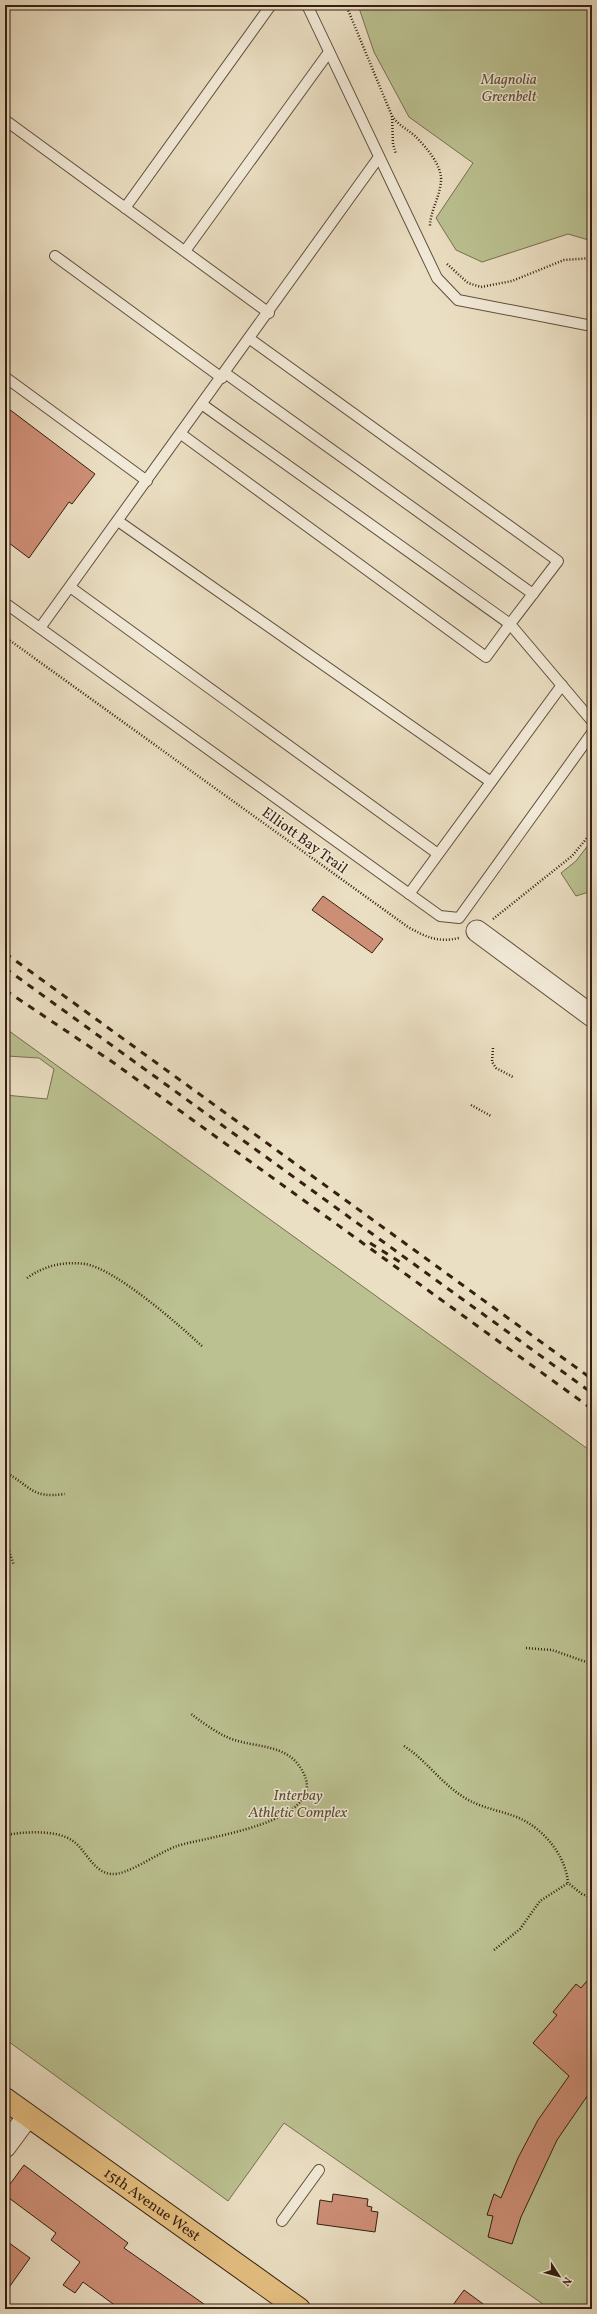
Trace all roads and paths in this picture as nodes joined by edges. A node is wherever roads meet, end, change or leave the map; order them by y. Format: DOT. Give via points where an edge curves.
graph roads {
  1 [pos="271,5"];
  2 [pos="307,5"];
  3 [pos="346,5"];
  4 [pos="329,52"];
  5 [pos="5,120"];
  6 [pos="380,157"];
  7 [pos="125,208"];
  8 [pos="432,232"];
  9 [pos="185,251"];
  10 [pos="55,256"];
  11 [pos="592,258"];
  12 [pos="444,260"];
  13 [pos="269,313"];
  14 [pos="592,326"];
  15 [pos="250,339"];
  16 [pos="224,376"];
  17 [pos="5,377"];
  18 [pos="203,405"];
  19 [pos="181,434"];
  20 [pos="147,481"];
  21 [pos="118,521"];
  22 [pos="70,587"];
  23 [pos="533,594"];
  24 [pos="5,603"];
  25 [pos="510,624"];
  26 [pos="40,628"];
  27 [pos="5,637"];
  28 [pos="562,685"];
  29 [pos="592,720"];
  30 [pos="592,733"];
  31 [pos="491,782"];
  32 [pos="592,832"];
  33 [pos="438,854"];
  34 [pos="409,894"];
  35 [pos="477,931"];
  36 [pos="592,1016"];
  37 [pos="493,1048"];
  38 [pos="513,1078"];
  39 [pos="470,1105"];
  40 [pos="491,1116"];
  41 [pos="26,1278"];
  42 [pos="203,1347"];
  43 [pos="5,1472"];
  44 [pos="65,1494"];
  45 [pos="5,1540"];
  46 [pos="14,1565"];
  47 [pos="526,1648"];
  48 [pos="592,1664"];
  49 [pos="190,1714"];
  50 [pos="404,1746"];
  51 [pos="5,1835"];
  52 [pos="568,1883"];
  53 [pos="592,1898"];
  54 [pos="494,1950"];
  55 [pos="5,2099"];
  56 [pos="28,2116"];
  57 [pos="5,2147"];
  58 [pos="319,2170"];
  59 [pos="282,2221"];
  60 [pos="299,2309"];
  1 -- 7 [label="lane"];
  2 -- 4 [label="lane"];
  3 -- 8 [label="path" via="392,116 415,136 438,166 441,181 433,207 430,226"];
  4 -- 6 [label="lane"];
  4 -- 9 [label="lane"];
  5 -- 7 [label="lane"];
  6 -- 13 [label="lane"];
  6 -- 14 [label="lane" via="437,278 458,300"];
  7 -- 9 [label="lane"];
  9 -- 13 [label="lane"];
  10 -- 16 [label="lane"];
  11 -- 12 [label="path" via="564,260 512,281 481,287 468,283"];
  13 -- 15 [label="lane"];
  15 -- 16 [label="lane"];
  15 -- 23 [label="lane" via="558,561"];
  16 -- 18 [label="lane"];
  16 -- 23 [label="lane"];
  17 -- 20 [label="lane"];
  18 -- 19 [label="lane"];
  18 -- 25 [label="lane"];
  19 -- 20 [label="lane"];
  19 -- 25 [label="lane" via="486,657"];
  20 -- 21 [label="lane"];
  21 -- 22 [label="lane"];
  21 -- 31 [label="lane"];
  22 -- 26 [label="lane"];
  22 -- 33 [label="lane"];
  23 -- 25 [label="lane"];
  24 -- 26 [label="lane"];
  25 -- 28 [label="lane"];
  26 -- 34 [label="lane"];
  27 -- 35 [label="path, Elliott Bay Trail" via="408,928 429,939 445,941"];
  28 -- 29 [label="lane"];
  28 -- 31 [label="lane"];
  30 -- 34 [label="lane" via="459,918 440,916"];
  31 -- 33 [label="lane"];
  32 -- 35 [label="path, Elliott Bay Trail" via="572,856"];
  33 -- 34 [label="lane"];
  35 -- 36 [label="street"];
  37 -- 38 [label="path" via="492,1062 496,1068"];
  39 -- 40 [label="path"];
  41 -- 42 [label="path" via="42,1268 55,1265 85,1264 95,1267 153,1305"];
  43 -- 44 [label="path" via="35,1492 47,1496"];
  45 -- 46 [label="path"];
  47 -- 48 [label="path" via="552,1650"];
  49 -- 51 [label="path" via="230,1738 277,1748 289,1756 299,1765 306,1780 304,1796 298,1805 283,1816 178,1846 116,1874 101,1871 77,1844 63,1836 43,1833"];
  50 -- 52 [label="path" via="468,1800 520,1818 532,1827 560,1855 566,1867"];
  52 -- 53 [label="path"];
  52 -- 54 [label="path" via="540,1901 520,1928"];
  55 -- 56 [label="main road, 15th Avenue West"];
  56 -- 57 [label="street"];
  56 -- 60 [label="main road, 15th Avenue West"];
  58 -- 59 [label="lane"];
}
